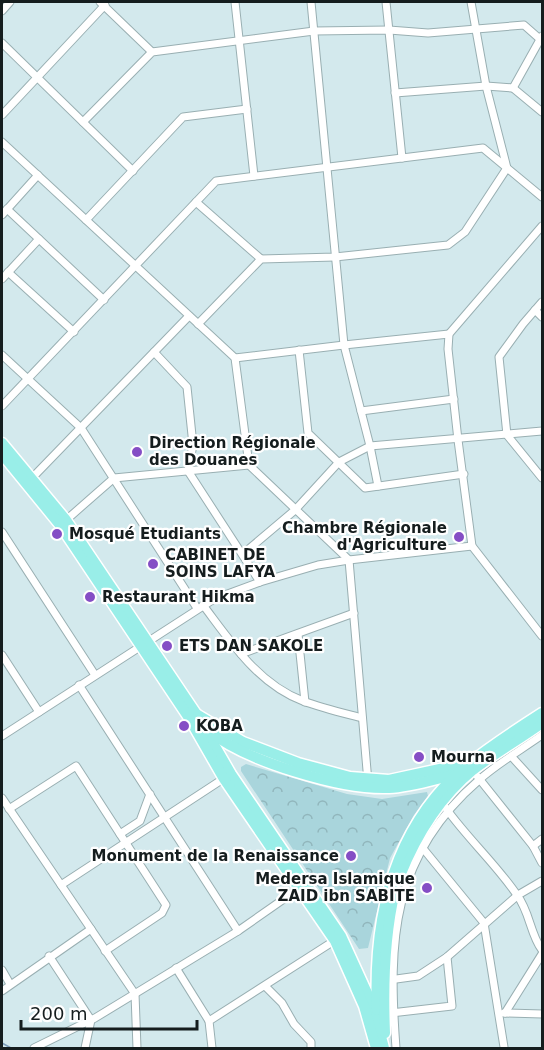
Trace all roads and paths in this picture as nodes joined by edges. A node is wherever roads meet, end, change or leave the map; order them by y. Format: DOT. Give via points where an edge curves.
graph roads {
  1 [pos="236,2"];
  2 [pos="311,2"];
  3 [pos="386,2"];
  4 [pos="471,2"];
  5 [pos="7,3"];
  6 [pos="103,4"];
  7 [pos="2,11"];
  8 [pos="476,28"];
  9 [pos="389,30"];
  10 [pos="314,32"];
  11 [pos="542,38"];
  12 [pos="240,41"];
  13 [pos="2,43"];
  14 [pos="152,52"];
  15 [pos="36,78"];
  16 [pos="486,86"];
  17 [pos="513,88"];
  18 [pos="395,93"];
  19 [pos="248,110"];
  20 [pos="543,112"];
  21 [pos="2,115"];
  22 [pos="83,122"];
  23 [pos="2,142"];
  24 [pos="402,158"];
  25 [pos="327,167"];
  26 [pos="507,168"];
  27 [pos="133,171"];
  28 [pos="38,175"];
  29 [pos="254,176"];
  30 [pos="543,196"];
  31 [pos="196,202"];
  32 [pos="4,212"];
  33 [pos="86,220"];
  34 [pos="543,226"];
  35 [pos="39,239"];
  36 [pos="335,257"];
  37 [pos="261,259"];
  38 [pos="136,266"];
  39 [pos="8,272"];
  40 [pos="2,279"];
  41 [pos="104,300"];
  42 [pos="543,302"];
  43 [pos="535,310"];
  44 [pos="189,315"];
  45 [pos="543,317"];
  46 [pos="198,324"];
  47 [pos="74,332"];
  48 [pos="449,334"];
  49 [pos="344,345"];
  50 [pos="298,350"];
  51 [pos="154,352"];
  52 [pos="2,355"];
  53 [pos="235,358"];
  54 [pos="28,379"];
  55 [pos="453,399"];
  56 [pos="2,406"];
  57 [pos="361,411"];
  58 [pos="81,428"];
  59 [pos="543,431"];
  60 [pos="507,435"];
  61 [pos="458,440"];
  62 [pos="2,443"];
  63 [pos="370,446"];
  64 [pos="2,454"];
  65 [pos="339,462"];
  66 [pos="249,465"];
  67 [pos="188,471"];
  68 [pos="464,474"];
  69 [pos="32,478"];
  70 [pos="114,478"];
  71 [pos="543,478"];
  72 [pos="378,486"];
  73 [pos="295,510"];
  74 [pos="63,522"];
  75 [pos="2,532"];
  76 [pos="9,543"];
  77 [pos="472,546"];
  78 [pos="2,548"];
  79 [pos="243,554"];
  80 [pos="349,560"];
  81 [pos="260,582"];
  82 [pos="200,607"];
  83 [pos="354,614"];
  84 [pos="298,634"];
  85 [pos="543,636"];
  86 [pos="144,642"];
  87 [pos="241,654"];
  88 [pos="2,655"];
  89 [pos="95,675"];
  90 [pos="79,685"];
  91 [pos="305,702"];
  92 [pos="39,712"];
  93 [pos="543,713"];
  94 [pos="193,716"];
  95 [pos="362,718"];
  96 [pos="543,723"];
  97 [pos="205,728"];
  98 [pos="543,735"];
  99 [pos="2,736"];
  100 [pos="235,743"];
  101 [pos="512,757"];
  102 [pos="474,771"];
  103 [pos="227,773"];
  104 [pos="458,774"];
  105 [pos="368,783"];
  106 [pos="543,790"];
  107 [pos="150,794"];
  108 [pos="2,798"];
  109 [pos="442,803"];
  110 [pos="9,809"];
  111 [pos="166,818"];
  112 [pos="140,821"];
  113 [pos="146,830"];
  114 [pos="120,834"];
  115 [pos="543,839"];
  116 [pos="415,842"];
  117 [pos="126,843"];
  118 [pos="533,846"];
  119 [pos="543,863"];
  120 [pos="543,881"];
  121 [pos="61,885"];
  122 [pos="302,887"];
  123 [pos="518,896"];
  124 [pos="484,923"];
  125 [pos="91,929"];
  126 [pos="238,931"];
  127 [pos="338,938"];
  128 [pos="105,951"];
  129 [pos="543,952"];
  130 [pos="50,956"];
  131 [pos="447,957"];
  132 [pos="176,968"];
  133 [pos="2,970"];
  134 [pos="389,980"];
  135 [pos="10,984"];
  136 [pos="265,986"];
  137 [pos="2,991"];
  138 [pos="135,994"];
  139 [pos="502,1013"];
  140 [pos="543,1014"];
  141 [pos="385,1016"];
  142 [pos="91,1020"];
  143 [pos="209,1021"];
  144 [pos="504,1047"];
  145 [pos="34,1048"];
  146 [pos="85,1048"];
  147 [pos="137,1048"];
  148 [pos="212,1048"];
  149 [pos="311,1048"];
  150 [pos="377,1048"];
  151 [pos="385,1048"];
  152 [pos="396,1048"];
  1 -- 12 [label="street"];
  2 -- 10 [label="street"];
  3 -- 9 [label="street"];
  4 -- 8 [label="street"];
  5 -- 7 [label="street"];
  6 -- 14 [label="street"];
  6 -- 15 [label="street"];
  8 -- 9 [label="street" via="428,33"];
  8 -- 11 [label="street" via="524,25"];
  8 -- 16 [label="street"];
  9 -- 10 [label="street"];
  9 -- 18 [label="street"];
  10 -- 12 [label="street"];
  10 -- 25 [label="street"];
  11 -- 17 [label="street"];
  12 -- 14 [label="street"];
  12 -- 19 [label="street"];
  13 -- 15 [label="street"];
  14 -- 22 [label="street"];
  15 -- 21 [label="street"];
  15 -- 22 [label="street"];
  16 -- 17 [label="street"];
  16 -- 18 [label="street"];
  16 -- 26 [label="street"];
  17 -- 20 [label="street"];
  18 -- 24 [label="street"];
  19 -- 27 [label="street" via="183,117"];
  19 -- 29 [label="street"];
  22 -- 27 [label="street"];
  23 -- 28 [label="street"];
  24 -- 25 [label="street"];
  24 -- 26 [label="street" via="483,148"];
  25 -- 29 [label="street"];
  25 -- 36 [label="street"];
  26 -- 30 [label="street"];
  26 -- 36 [label="street" via="465,232 448,245"];
  27 -- 33 [label="street"];
  28 -- 32 [label="street"];
  28 -- 33 [label="street"];
  29 -- 31 [label="street" via="216,181"];
  31 -- 37 [label="street"];
  31 -- 38 [label="street"];
  32 -- 35 [label="street"];
  33 -- 38 [label="street"];
  34 -- 48 [label="street"];
  35 -- 39 [label="street"];
  35 -- 41 [label="street"];
  36 -- 37 [label="street"];
  36 -- 49 [label="street"];
  37 -- 46 [label="street"];
  38 -- 41 [label="street"];
  38 -- 44 [label="street"];
  39 -- 40 [label="street"];
  39 -- 47 [label="street"];
  41 -- 47 [label="street"];
  42 -- 43 [label="street"];
  43 -- 45 [label="street"];
  43 -- 60 [label="street" via="499,357"];
  44 -- 46 [label="street"];
  44 -- 51 [label="street"];
  46 -- 53 [label="street"];
  47 -- 54 [label="street"];
  48 -- 49 [label="street"];
  48 -- 55 [label="street"];
  49 -- 50 [label="street"];
  49 -- 57 [label="street"];
  50 -- 53 [label="street"];
  50 -- 65 [label="street" via="308,433"];
  51 -- 58 [label="street"];
  51 -- 67 [label="street" via="187,387 193,445"];
  52 -- 54 [label="street"];
  53 -- 66 [label="street"];
  54 -- 56 [label="street"];
  54 -- 58 [label="street"];
  55 -- 57 [label="street"];
  55 -- 61 [label="street"];
  57 -- 63 [label="street"];
  58 -- 69 [label="street"];
  58 -- 70 [label="street"];
  59 -- 60 [label="street"];
  60 -- 61 [label="street"];
  60 -- 71 [label="street"];
  61 -- 63 [label="street"];
  61 -- 68 [label="street"];
  62 -- 69 [label="main road"];
  63 -- 65 [label="street"];
  63 -- 72 [label="street"];
  64 -- 74 [label="main road"];
  65 -- 72 [label="street" via="365,488"];
  65 -- 73 [label="street"];
  66 -- 67 [label="street"];
  66 -- 73 [label="street"];
  67 -- 70 [label="street"];
  67 -- 79 [label="street"];
  68 -- 72 [label="street"];
  68 -- 77 [label="street"];
  69 -- 74 [label="main road"];
  70 -- 74 [label="street"];
  70 -- 82 [label="street"];
  73 -- 79 [label="street"];
  73 -- 80 [label="street"];
  74 -- 86 [label="main road"];
  75 -- 76 [label="street"];
  76 -- 78 [label="street"];
  76 -- 89 [label="street"];
  77 -- 80 [label="street"];
  77 -- 85 [label="street"];
  79 -- 81 [label="street"];
  80 -- 81 [label="street"];
  80 -- 83 [label="street"];
  81 -- 82 [label="street"];
  82 -- 86 [label="street"];
  82 -- 87 [label="street"];
  83 -- 84 [label="street"];
  83 -- 95 [label="street"];
  84 -- 87 [label="street"];
  84 -- 91 [label="street"];
  86 -- 89 [label="street"];
  86 -- 94 [label="main road"];
  86 -- 94 [label="main road" via="182,707"];
  87 -- 91 [label="street" via="266,680"];
  88 -- 92 [label="street"];
  89 -- 90 [label="street"];
  90 -- 92 [label="street"];
  90 -- 107 [label="street"];
  91 -- 95 [label="street"];
  92 -- 99 [label="street"];
  93 -- 102 [label="main road"];
  94 -- 97 [label="main road"];
  94 -- 100 [label="main road"];
  94 -- 103 [label="main road"];
  95 -- 105 [label="street"];
  96 -- 102 [label="main road"];
  97 -- 100 [label="main road"];
  97 -- 103 [label="main road"];
  98 -- 101 [label="street"];
  100 -- 103 [label="main road"];
  100 -- 105 [label="main road" via="325,780"];
  101 -- 102 [label="street"];
  101 -- 106 [label="street"];
  102 -- 104 [label="main road"];
  102 -- 105 [label="main road"];
  102 -- 109 [label="main road"];
  102 -- 118 [label="street"];
  103 -- 111 [label="street"];
  103 -- 122 [label="main road"];
  104 -- 105 [label="main road" via="389,788"];
  104 -- 109 [label="main road"];
  107 -- 111 [label="street"];
  107 -- 112 [label="street"];
  108 -- 110 [label="street"];
  109 -- 116 [label="main road"];
  109 -- 123 [label="street"];
  110 -- 114 [label="street" via="76,766"];
  110 -- 121 [label="street"];
  111 -- 113 [label="street"];
  111 -- 126 [label="street"];
  112 -- 113 [label="street"];
  112 -- 114 [label="street"];
  113 -- 117 [label="street"];
  114 -- 117 [label="street"];
  115 -- 118 [label="street"];
  116 -- 124 [label="street"];
  116 -- 134 [label="main road" via="396,885 388,922"];
  116 -- 141 [label="main road" via="389,883 380,921 376,969"];
  117 -- 121 [label="street"];
  117 -- 128 [label="street" via="166,910"];
  118 -- 119 [label="street"];
  120 -- 123 [label="street"];
  121 -- 125 [label="street"];
  122 -- 126 [label="street"];
  122 -- 127 [label="main road"];
  123 -- 124 [label="street"];
  123 -- 129 [label="street"];
  124 -- 131 [label="street"];
  124 -- 139 [label="street"];
  125 -- 128 [label="street"];
  125 -- 130 [label="street"];
  126 -- 132 [label="street"];
  127 -- 136 [label="street"];
  127 -- 141 [label="main road" via="373,1006"];
  127 -- 150 [label="main road"];
  128 -- 138 [label="street"];
  129 -- 139 [label="street"];
  130 -- 135 [label="street"];
  130 -- 142 [label="street"];
  131 -- 134 [label="street" via="418,976"];
  131 -- 141 [label="street" via="452,1006"];
  132 -- 138 [label="street"];
  132 -- 143 [label="street"];
  133 -- 135 [label="street"];
  134 -- 141 [label="main road"];
  135 -- 137 [label="street"];
  136 -- 143 [label="street"];
  136 -- 149 [label="street" via="311,1042"];
  138 -- 142 [label="street"];
  138 -- 147 [label="street"];
  139 -- 140 [label="street"];
  139 -- 144 [label="street"];
  141 -- 150 [label="main road"];
  141 -- 151 [label="main road"];
  141 -- 152 [label="street"];
  142 -- 145 [label="street"];
  142 -- 146 [label="street"];
  143 -- 148 [label="street"];
}
